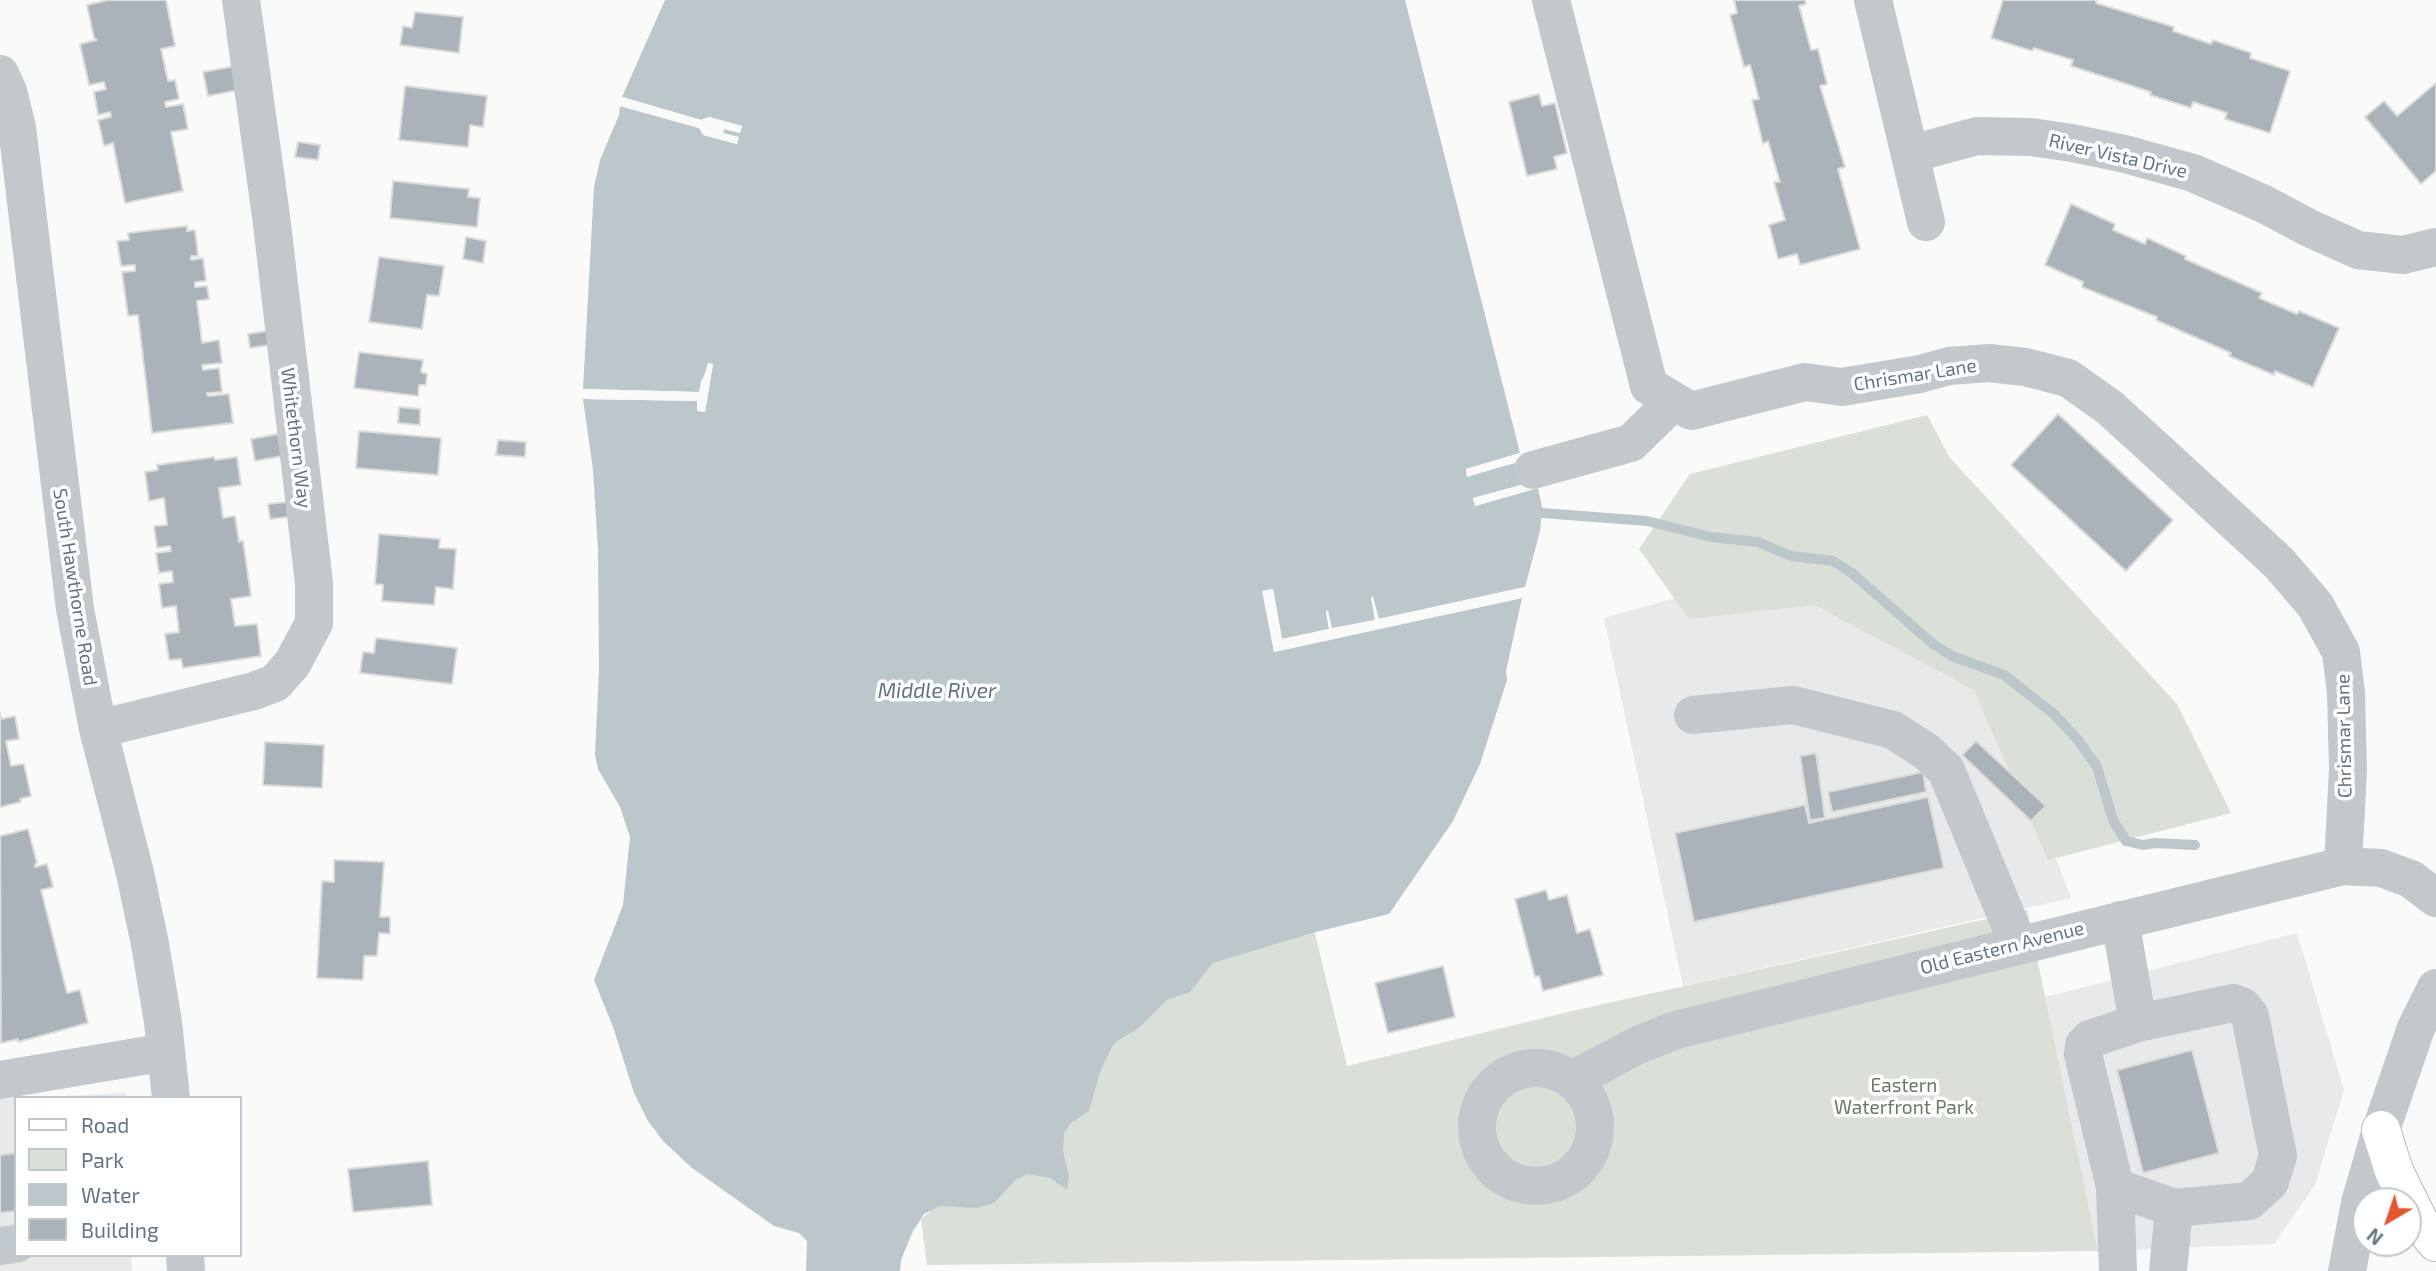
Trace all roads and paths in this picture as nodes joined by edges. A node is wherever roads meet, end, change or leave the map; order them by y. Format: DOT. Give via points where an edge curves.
graph roads {
  1 [pos="241,0"];
  2 [pos="1551,0"];
  3 [pos="1872,0"];
  4 [pos="3,87"];
  5 [pos="1911,154"];
  6 [pos="1926,222"];
  7 [pos="2436,247"];
  8 [pos="1674,401"];
  9 [pos="1533,470"];
  10 [pos="1693,715"];
  11 [pos="98,729"];
  12 [pos="2343,866"];
  13 [pos="2436,898"];
  14 [pos="2120,920"];
  15 [pos="2018,944"];
  16 [pos="2436,988"];
  17 [pos="2138,1023"];
  18 [pos="166,1052"];
  19 [pos="0,1080"];
  20 [pos="1572,1080"];
  21 [pos="171,1096"];
  22 [pos="2381,1130"];
  23 [pos="2115,1187"];
  24 [pos="2174,1208"];
  25 [pos="2436,1242"];
  26 [pos="2118,1271"];
  27 [pos="2168,1271"];
  28 [pos="2347,1271"];
  1 -- 11 [label="street, Whitethorn Way" via="271,216 314,583 314,623 292,664 275,683"];
  2 -- 8 [label="street, Chrismar Lane" via="1650,386"];
  3 -- 5 [label="street"];
  4 -- 11 [label="street, South Hawthorne Road" via="16,127 75,609"];
  5 -- 6 [label="street"];
  5 -- 7 [label="street, River Vista Drive" via="1977,136 2032,137 2072,144 2193,173 2358,250 2403,255"];
  8 -- 9 [label="street" via="1631,443"];
  8 -- 12 [label="street, Chrismar Lane" via="1691,411 1805,382 1842,387 1989,363 2068,378 2109,407 2164,457 2279,563 2315,605 2341,652 2346,694"];
  10 -- 15 [label="street" via="1793,705 1893,730 1927,752 1946,770"];
  11 -- 18 [label="street, South Hawthorne Road" via="146,922"];
  12 -- 13 [label="street, Old Eastern Avenue" via="2381,868 2411,879"];
  12 -- 14 [label="street, Old Eastern Avenue"];
  14 -- 15 [label="street, Old Eastern Avenue"];
  14 -- 17 [label="street"];
  15 -- 20 [label="street, Old Eastern Avenue" via="1676,1030"];
  16 -- 22 [label="street" via="2416,1028"];
  17 -- 23 [label="street" via="2084,1045"];
  17 -- 24 [label="street" via="2233,1003 2243,1007 2250,1016 2278,1156 2270,1182 2249,1201"];
  18 -- 19 [label="street"];
  18 -- 21 [label="street, South Hawthorne Road"];
  22 -- 25 [label="main road" via="2394,1171 2419,1222"];
  22 -- 28 [label="street"];
  23 -- 24 [label="street"];
  23 -- 26 [label="street"];
  24 -- 27 [label="street"];
}
